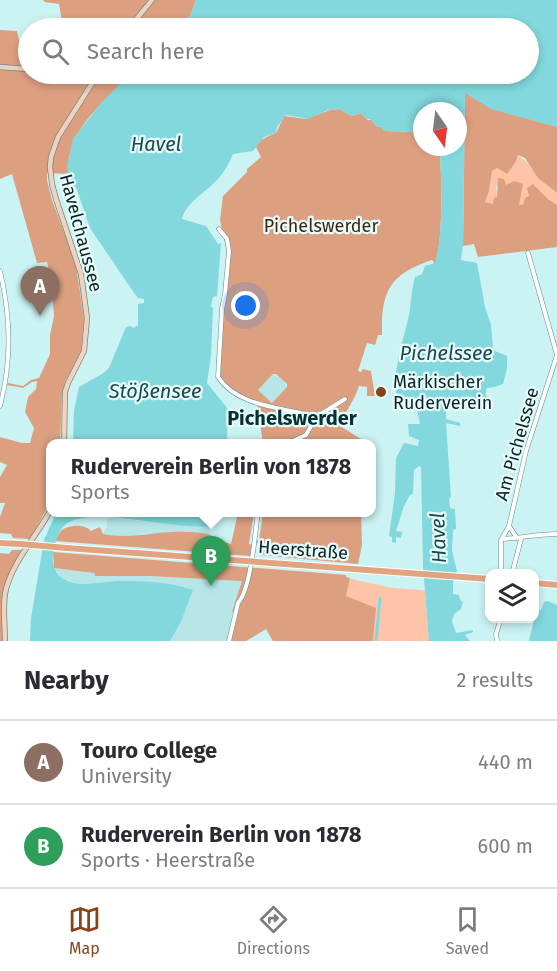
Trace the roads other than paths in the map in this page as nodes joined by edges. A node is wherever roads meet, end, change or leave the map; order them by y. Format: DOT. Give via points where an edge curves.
graph roads {
  1 [pos="152,0"];
  2 [pos="137,18"];
  3 [pos="0,67"];
  4 [pos="18,68"];
  5 [pos="91,84"];
  6 [pos="219,229"];
  7 [pos="528,253"];
  8 [pos="0,271"];
  9 [pos="557,355"];
  10 [pos="345,399"];
  11 [pos="0,406"];
  12 [pos="316,417"];
  13 [pos="64,439"];
  14 [pos="297,439"];
  15 [pos="47,517"];
  16 [pos="257,517"];
  17 [pos="509,526"];
  18 [pos="557,534"];
  19 [pos="519,539"];
  20 [pos="501,540"];
  21 [pos="2,542"];
  22 [pos="250,561"];
  23 [pos="501,569"];
  24 [pos="513,569"];
  25 [pos="485,579"];
  26 [pos="539,583"];
  27 [pos="557,585"];
  28 [pos="499,623"];
  29 [pos="5,641"];
  30 [pos="229,641"];
  31 [pos="497,641"];
  1 -- 2 [label="street"];
  3 -- 4 [label="street"];
  5 -- 13 [label="street, Havelchaussee" via="58,137 50,167 56,199 81,274 87,318 84,351 65,392"];
  6 -- 12 [label="street" via="227,239 229,251 218,377 246,400"];
  7 -- 9 [label="street, Am Pichelssee"];
  8 -- 11 [label="street" via="9,343"];
  9 -- 17 [label="street, Am Pichelssee" via="526,451"];
  10 -- 12 [label="street"];
  12 -- 14 [label="street" via="306,435"];
  15 -- 29 [label="street" via="9,582"];
  16 -- 22 [label="street"];
  17 -- 19 [label="street"];
  17 -- 20 [label="street, Am Pichelssee"];
  18 -- 19 [label="street"];
  19 -- 20 [label="street"];
  19 -- 24 [label="street"];
  20 -- 23 [label="street"];
  21 -- 22 [label="main road, Heerstraße, bridge"];
  22 -- 25 [label="main road, Heerstraße"];
  22 -- 30 [label="street" via="245,593 238,603"];
  26 -- 27 [label="main road"];
  28 -- 31 [label="street"];
}
